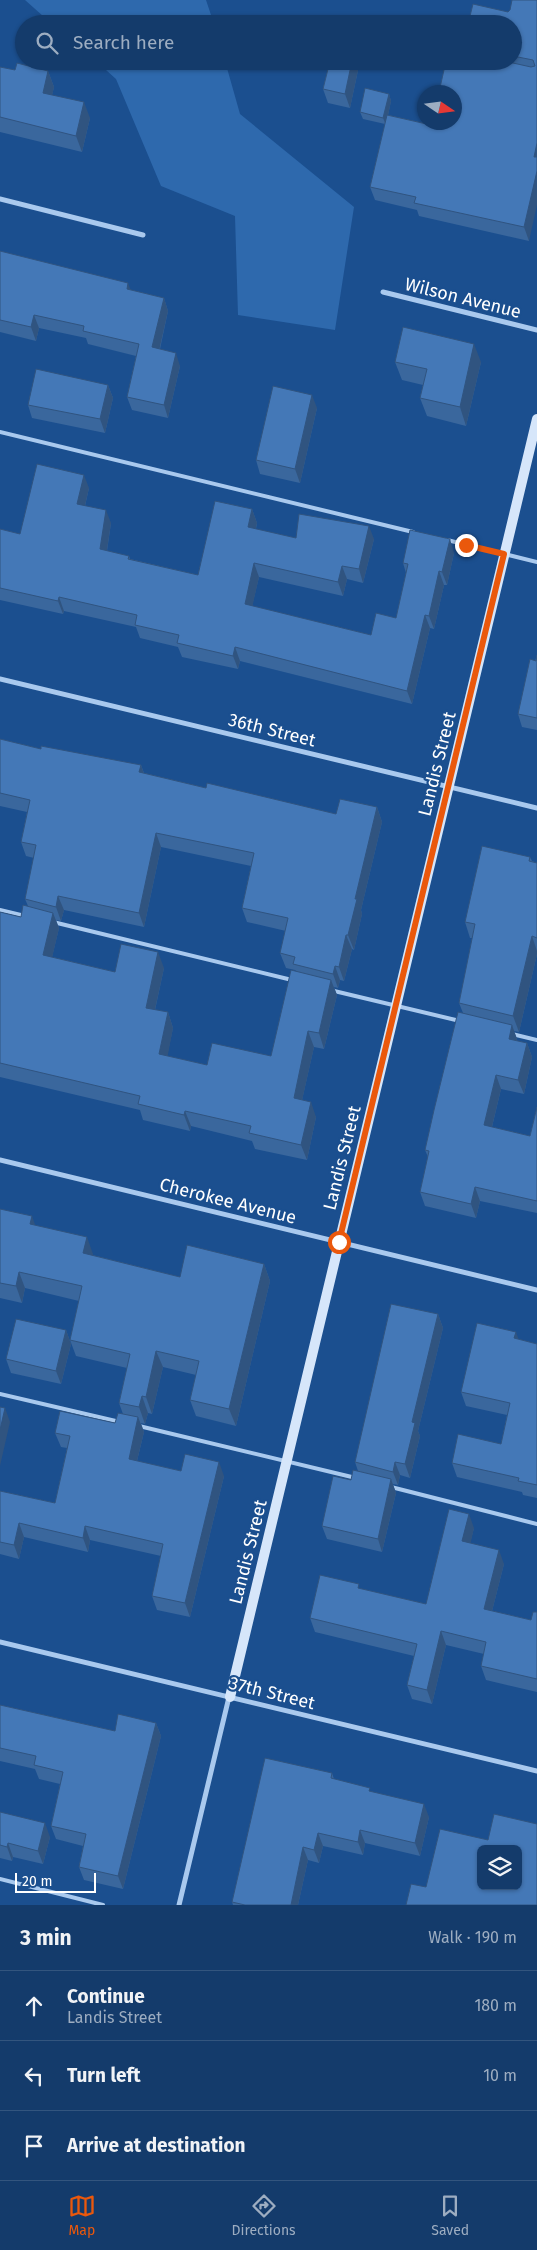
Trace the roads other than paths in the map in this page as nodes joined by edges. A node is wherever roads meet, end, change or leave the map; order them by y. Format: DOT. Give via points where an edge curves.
graph roads {
  1 [pos="0,199"];
  2 [pos="143,236"];
  3 [pos="383,292"];
  4 [pos="537,330"];
  5 [pos="537,419"];
  6 [pos="0,432"];
  7 [pos="418,533"];
  8 [pos="437,538"];
  9 [pos="504,554"];
  10 [pos="537,562"];
  11 [pos="0,678"];
  12 [pos="448,787"];
  13 [pos="537,808"];
  14 [pos="0,910"];
  15 [pos="29,917"];
  16 [pos="48,921"];
  17 [pos="299,982"];
  18 [pos="328,989"];
  19 [pos="396,1006"];
  20 [pos="462,1022"];
  21 [pos="509,1033"];
  22 [pos="537,1040"];
  23 [pos="0,1160"];
  24 [pos="339,1242"];
  25 [pos="537,1290"];
  26 [pos="0,1394"];
  27 [pos="124,1423"];
  28 [pos="134,1425"];
  29 [pos="286,1461"];
  30 [pos="362,1480"];
  31 [pos="381,1485"];
  32 [pos="537,1524"];
  33 [pos="0,1642"];
  34 [pos="230,1696"];
  35 [pos="537,1771"];
  36 [pos="0,1879"];
  37 [pos="103,1905"];
  38 [pos="179,1905"];
  1 -- 2 [label="street"];
  3 -- 4 [label="street, Wilson Avenue"];
  5 -- 9 [label="street, Landis Street"];
  6 -- 7 [label="lane"];
  8 -- 9 [label="lane"];
  9 -- 10 [label="lane"];
  9 -- 12 [label="street, Landis Street"];
  11 -- 12 [label="street, 36th Street"];
  12 -- 13 [label="street, 36th Street"];
  12 -- 19 [label="street, Landis Street"];
  14 -- 15 [label="lane"];
  16 -- 17 [label="lane"];
  18 -- 19 [label="lane"];
  19 -- 20 [label="lane"];
  19 -- 24 [label="street, Landis Street"];
  21 -- 22 [label="lane"];
  23 -- 24 [label="street, Cherokee Avenue"];
  24 -- 25 [label="street, Cherokee Avenue"];
  24 -- 29 [label="street, Landis Street"];
  26 -- 27 [label="lane"];
  28 -- 29 [label="lane"];
  29 -- 30 [label="lane"];
  29 -- 34 [label="street, Landis Street"];
  31 -- 32 [label="lane"];
  33 -- 34 [label="street, 37th Street"];
  34 -- 35 [label="street, 37th Street"];
  34 -- 38 [label="street, Landis Street"];
  36 -- 37 [label="lane"];
}
